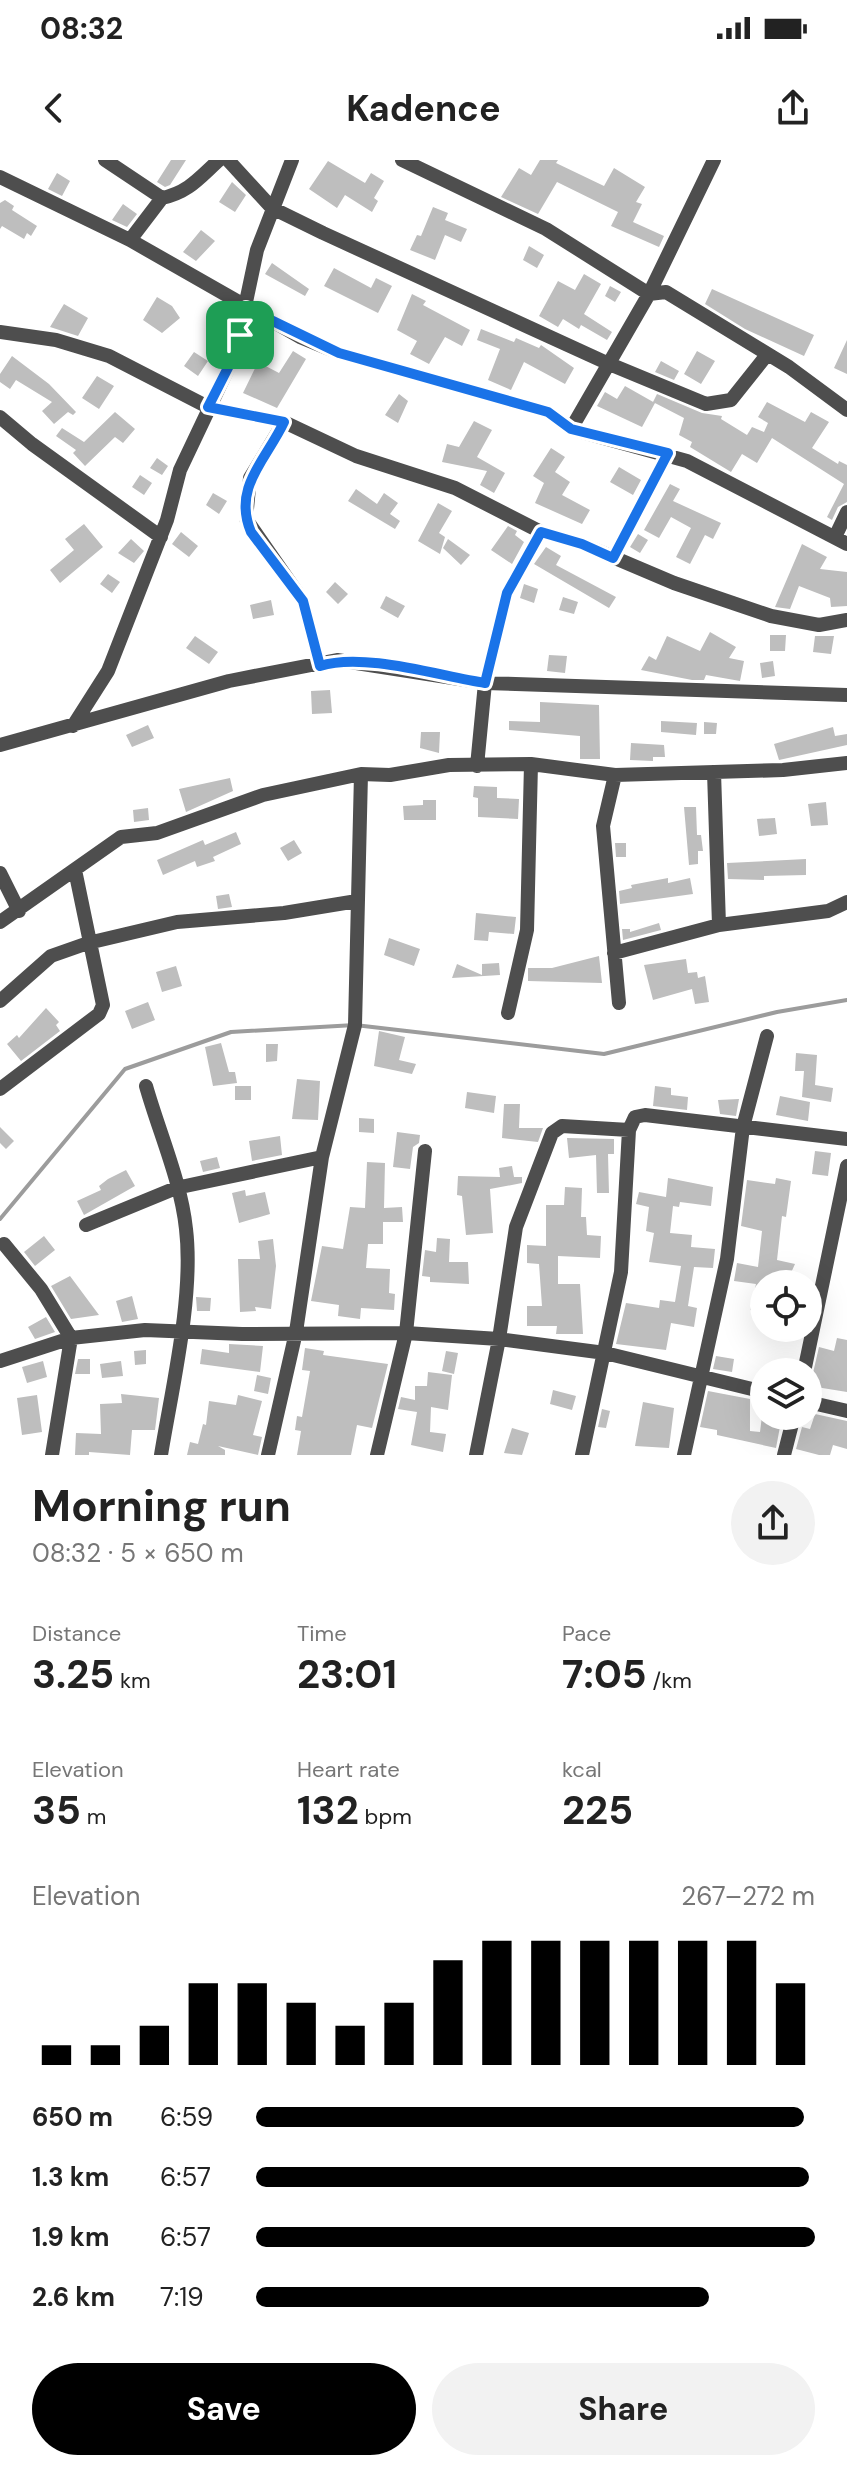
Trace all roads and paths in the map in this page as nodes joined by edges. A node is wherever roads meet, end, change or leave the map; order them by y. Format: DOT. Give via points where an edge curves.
graph roads {
  1 [pos="105,160"];
  2 [pos="219,160"];
  3 [pos="228,160"];
  4 [pos="292,160"];
  5 [pos="402,160"];
  6 [pos="714,160"];
  7 [pos="0,177"];
  8 [pos="162,198"];
  9 [pos="272,208"];
  10 [pos="130,240"];
  11 [pos="649,294"];
  12 [pos="246,308"];
  13 [pos="0,332"];
  14 [pos="766,356"];
  15 [pos="607,363"];
  16 [pos="208,407"];
  17 [pos="847,410"];
  18 [pos="0,417"];
  19 [pos="284,422"];
  20 [pos="571,429"];
  21 [pos="668,453"];
  22 [pos="847,512"];
  23 [pos="541,532"];
  24 [pos="161,537"];
  25 [pos="841,541"];
  26 [pos="613,558"];
  27 [pos="847,620"];
  28 [pos="320,666"];
  29 [pos="485,683"];
  30 [pos="847,695"];
  31 [pos="73,726"];
  32 [pos="0,745"];
  33 [pos="847,763"];
  34 [pos="531,764"];
  35 [pos="477,766"];
  36 [pos="714,772"];
  37 [pos="361,774"];
  38 [pos="615,775"];
  39 [pos="75,870"];
  40 [pos="0,873"];
  41 [pos="357,901"];
  42 [pos="847,902"];
  43 [pos="19,911"];
  44 [pos="0,922"];
  45 [pos="719,925"];
  46 [pos="88,943"];
  47 [pos="614,953"];
  48 [pos="0,1001"];
  49 [pos="619,1003"];
  50 [pos="508,1013"];
  51 [pos="767,1036"];
  52 [pos="146,1086"];
  53 [pos="0,1089"];
  54 [pos="743,1127"];
  55 [pos="629,1130"];
  56 [pos="847,1139"];
  57 [pos="425,1151"];
  58 [pos="322,1157"];
  59 [pos="847,1166"];
  60 [pos="176,1188"];
  61 [pos="86,1225"];
  62 [pos="4,1244"];
  63 [pos="182,1332"];
  64 [pos="296,1332"];
  65 [pos="406,1333"];
  66 [pos="71,1338"];
  67 [pos="499,1339"];
  68 [pos="605,1353"];
  69 [pos="807,1358"];
  70 [pos="0,1361"];
  71 [pos="702,1379"];
  72 [pos="750,1389"];
  73 [pos="822,1405"];
  74 [pos="847,1411"];
  75 [pos="790,1430"];
  76 [pos="52,1455"];
  77 [pos="161,1455"];
  78 [pos="268,1455"];
  79 [pos="377,1455"];
  80 [pos="476,1455"];
  81 [pos="582,1455"];
  82 [pos="684,1455"];
  83 [pos="784,1455"];
  1 -- 8 [label="street"];
  2 -- 8 [label="street" via="203,180"];
  3 -- 9 [label="street"];
  4 -- 9 [label="street"];
  5 -- 11 [label="street" via="546,229"];
  6 -- 11 [label="street"];
  7 -- 10 [label="street"];
  8 -- 10 [label="street"];
  9 -- 12 [label="street"];
  9 -- 15 [label="street"];
  10 -- 12 [label="street"];
  11 -- 14 [label="street" via="666,292"];
  11 -- 15 [label="street"];
  12 -- 16 [label="street" via="235,354"];
  12 -- 20 [label="street" via="339,353 548,412"];
  13 -- 16 [label="street" via="56,340 109,356"];
  14 -- 15 [label="street" via="731,400 706,404"];
  14 -- 17 [label="street"];
  15 -- 20 [label="street"];
  16 -- 19 [label="street"];
  16 -- 24 [label="street" via="180,470"];
  18 -- 24 [label="street"];
  19 -- 23 [label="street" via="356,456 455,488"];
  19 -- 28 [label="street" via="250,478 246,519 303,601"];
  20 -- 21 [label="street"];
  21 -- 25 [label="street"];
  21 -- 26 [label="street"];
  22 -- 25 [label="street"];
  23 -- 26 [label="street"];
  23 -- 29 [label="street" via="507,593"];
  24 -- 31 [label="street" via="108,671"];
  26 -- 27 [label="street" via="771,616 819,625"];
  28 -- 29 [label="street" via="337,660"];
  28 -- 31 [label="street" via="229,681"];
  29 -- 30 [label="street"];
  29 -- 35 [label="street"];
  31 -- 32 [label="street"];
  33 -- 36 [label="street"];
  34 -- 35 [label="street"];
  34 -- 38 [label="street"];
  34 -- 50 [label="street" via="527,930"];
  35 -- 37 [label="street"];
  36 -- 38 [label="street"];
  36 -- 45 [label="street"];
  37 -- 39 [label="street" via="263,795 157,833 121,837"];
  37 -- 41 [label="street"];
  38 -- 47 [label="street" via="603,826"];
  39 -- 43 [label="street"];
  39 -- 46 [label="street"];
  40 -- 43 [label="street"];
  41 -- 46 [label="street" via="177,922"];
  41 -- 58 [label="street" via="355,1025"];
  42 -- 45 [label="street" via="828,911"];
  43 -- 44 [label="street"];
  45 -- 47 [label="street"];
  46 -- 48 [label="street" via="51,956"];
  46 -- 53 [label="street" via="105,998 99,1014"];
  47 -- 49 [label="street"];
  51 -- 54 [label="street"];
  52 -- 60 [label="street"];
  54 -- 55 [label="street" via="645,1115 635,1117"];
  54 -- 56 [label="street"];
  54 -- 71 [label="street" via="727,1259"];
  55 -- 67 [label="street" via="562,1126 552,1133 516,1227"];
  55 -- 68 [label="street" via="621,1272"];
  57 -- 65 [label="street"];
  58 -- 60 [label="street"];
  58 -- 64 [label="street"];
  59 -- 69 [label="street"];
  60 -- 61 [label="street"];
  60 -- 63 [label="street" via="187,1238"];
  62 -- 66 [label="street" via="41,1289"];
  63 -- 64 [label="street"];
  63 -- 66 [label="street"];
  63 -- 77 [label="street"];
  64 -- 65 [label="street"];
  64 -- 78 [label="street"];
  65 -- 67 [label="street"];
  65 -- 79 [label="street"];
  66 -- 70 [label="street"];
  66 -- 76 [label="street"];
  67 -- 68 [label="street"];
  67 -- 80 [label="street"];
  68 -- 71 [label="street"];
  68 -- 81 [label="street"];
  71 -- 72 [label="street"];
  71 -- 82 [label="street"];
  73 -- 74 [label="street"];
  75 -- 83 [label="street"];
}
